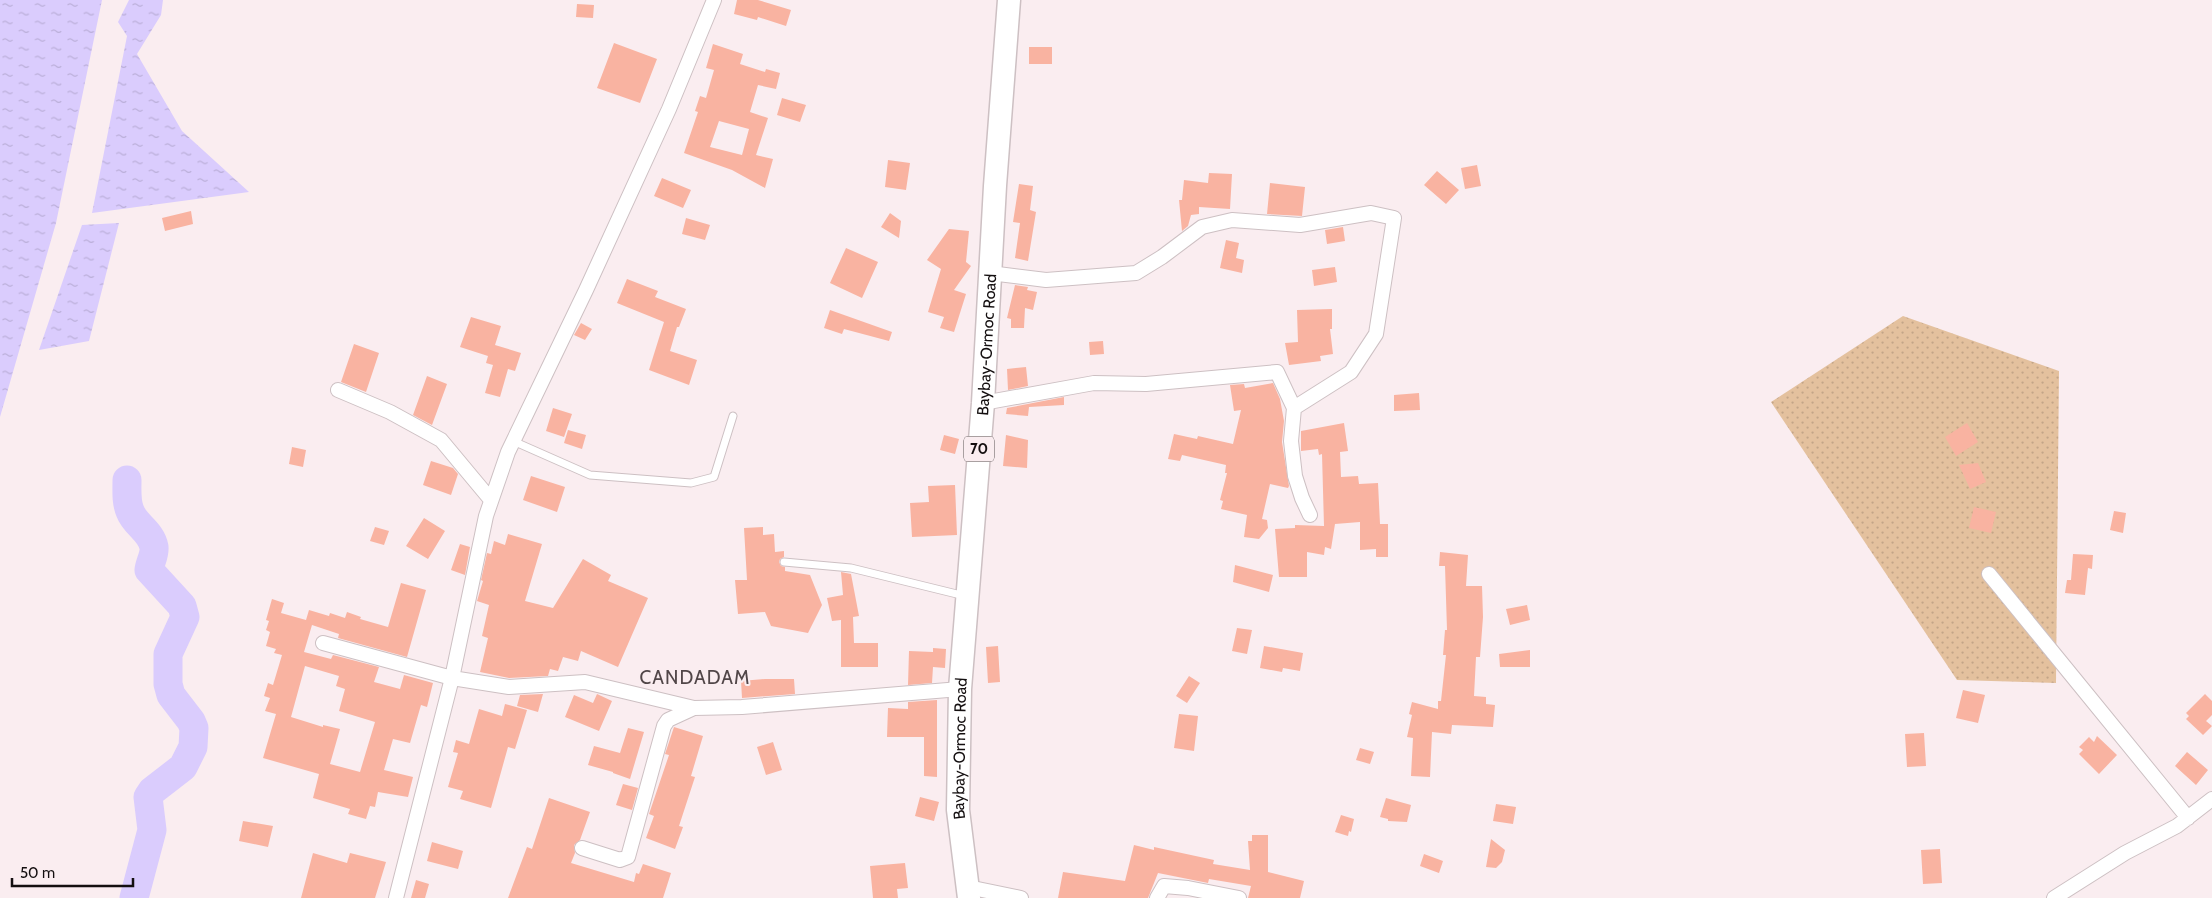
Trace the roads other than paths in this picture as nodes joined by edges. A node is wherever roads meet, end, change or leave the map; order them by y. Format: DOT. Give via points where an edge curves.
graph roads {
  1 [pos="714,0"];
  2 [pos="1009,0"];
  3 [pos="990,273"];
  4 [pos="338,390"];
  5 [pos="983,403"];
  6 [pos="1294,408"];
  7 [pos="733,416"];
  8 [pos="513,441"];
  9 [pos="492,500"];
  10 [pos="1310,515"];
  11 [pos="784,562"];
  12 [pos="1989,574"];
  13 [pos="967,597"];
  14 [pos="323,643"];
  15 [pos="452,678"];
  16 [pos="960,689"];
  17 [pos="694,708"];
  18 [pos="2212,799"];
  19 [pos="2188,818"];
  20 [pos="582,848"];
  21 [pos="968,892"];
  22 [pos="396,898"];
  23 [pos="1021,898"];
  24 [pos="1157,898"];
  25 [pos="1239,898"];
  26 [pos="2054,898"];
  1 -- 8 [label="street" via="661,127"];
  2 -- 3 [label="highway, Baybay-Ormoc Road / 70"];
  3 -- 5 [label="highway, Baybay-Ormoc Road / 70"];
  3 -- 6 [label="street" via="1046,280 1136,273 1202,226 1232,220 1300,225 1372,213 1394,218 1376,334 1351,372"];
  4 -- 9 [label="street" via="390,412 441,440"];
  5 -- 6 [label="street" via="1094,384 1146,384 1278,372"];
  5 -- 13 [label="highway, Baybay-Ormoc Road / 70"];
  6 -- 10 [label="street" via="1291,441 1296,476"];
  7 -- 8 [label="lane" via="714,476 691,483 590,475"];
  8 -- 9 [label="street"];
  9 -- 15 [label="street"];
  11 -- 13 [label="lane" via="851,568"];
  12 -- 19 [label="street"];
  13 -- 16 [label="highway, Baybay-Ormoc Road / 70"];
  14 -- 15 [label="street"];
  15 -- 17 [label="street" via="509,687 585,682"];
  15 -- 22 [label="street"];
  16 -- 17 [label="street"];
  16 -- 21 [label="highway, Baybay-Ormoc Road / 70" via="958,810"];
  17 -- 20 [label="street" via="668,720 664,726 628,857 620,860"];
  18 -- 19 [label="street"];
  19 -- 26 [label="street"];
  21 -- 23 [label="street"];
  24 -- 25 [label="street" via="1164,886"];
}
